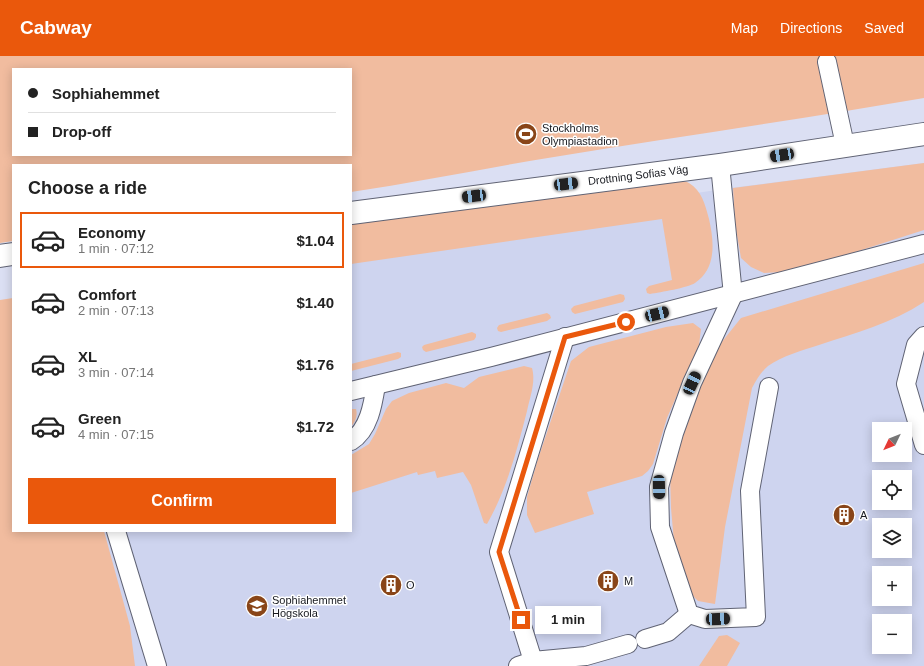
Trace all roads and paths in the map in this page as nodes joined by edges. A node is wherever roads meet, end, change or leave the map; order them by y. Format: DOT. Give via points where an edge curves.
graph roads {
  1 [pos="827,62"];
  2 [pos="924,134"];
  3 [pos="845,145"];
  4 [pos="720,164"];
  5 [pos="352,213"];
  6 [pos="924,244"];
  7 [pos="12,254"];
  8 [pos="0,256"];
  9 [pos="733,295"];
  10 [pos="924,336"];
  11 [pos="565,337"];
  12 [pos="376,385"];
  13 [pos="769,387"];
  14 [pos="352,391"];
  15 [pos="352,440"];
  16 [pos="924,445"];
  17 [pos="116,532"];
  18 [pos="689,614"];
  19 [pos="526,663"];
  20 [pos="157,666"];
  1 -- 3 [label="lane"];
  2 -- 3 [label="street, Drottning Sofias Väg"];
  3 -- 4 [label="street, Drottning Sofias Väg"];
  4 -- 5 [label="street, Drottning Sofias Väg"];
  4 -- 9 [label="lane"];
  6 -- 9 [label="lane"];
  7 -- 8 [label="street"];
  9 -- 11 [label="lane"];
  9 -- 18 [label="lane" via="692,383 674,433 659,487 660,527"];
  10 -- 16 [label="lane" via="916,345 906,384"];
  11 -- 12 [label="lane"];
  11 -- 19 [label="lane" via="499,552"];
  12 -- 14 [label="lane"];
  12 -- 15 [label="lane" via="372,411 359,437"];
  13 -- 18 [label="lane" via="750,492 756,617 705,619"];
  17 -- 20 [label="lane"];
  18 -- 19 [label="lane" via="668,632 637,642 586,656"];
}
